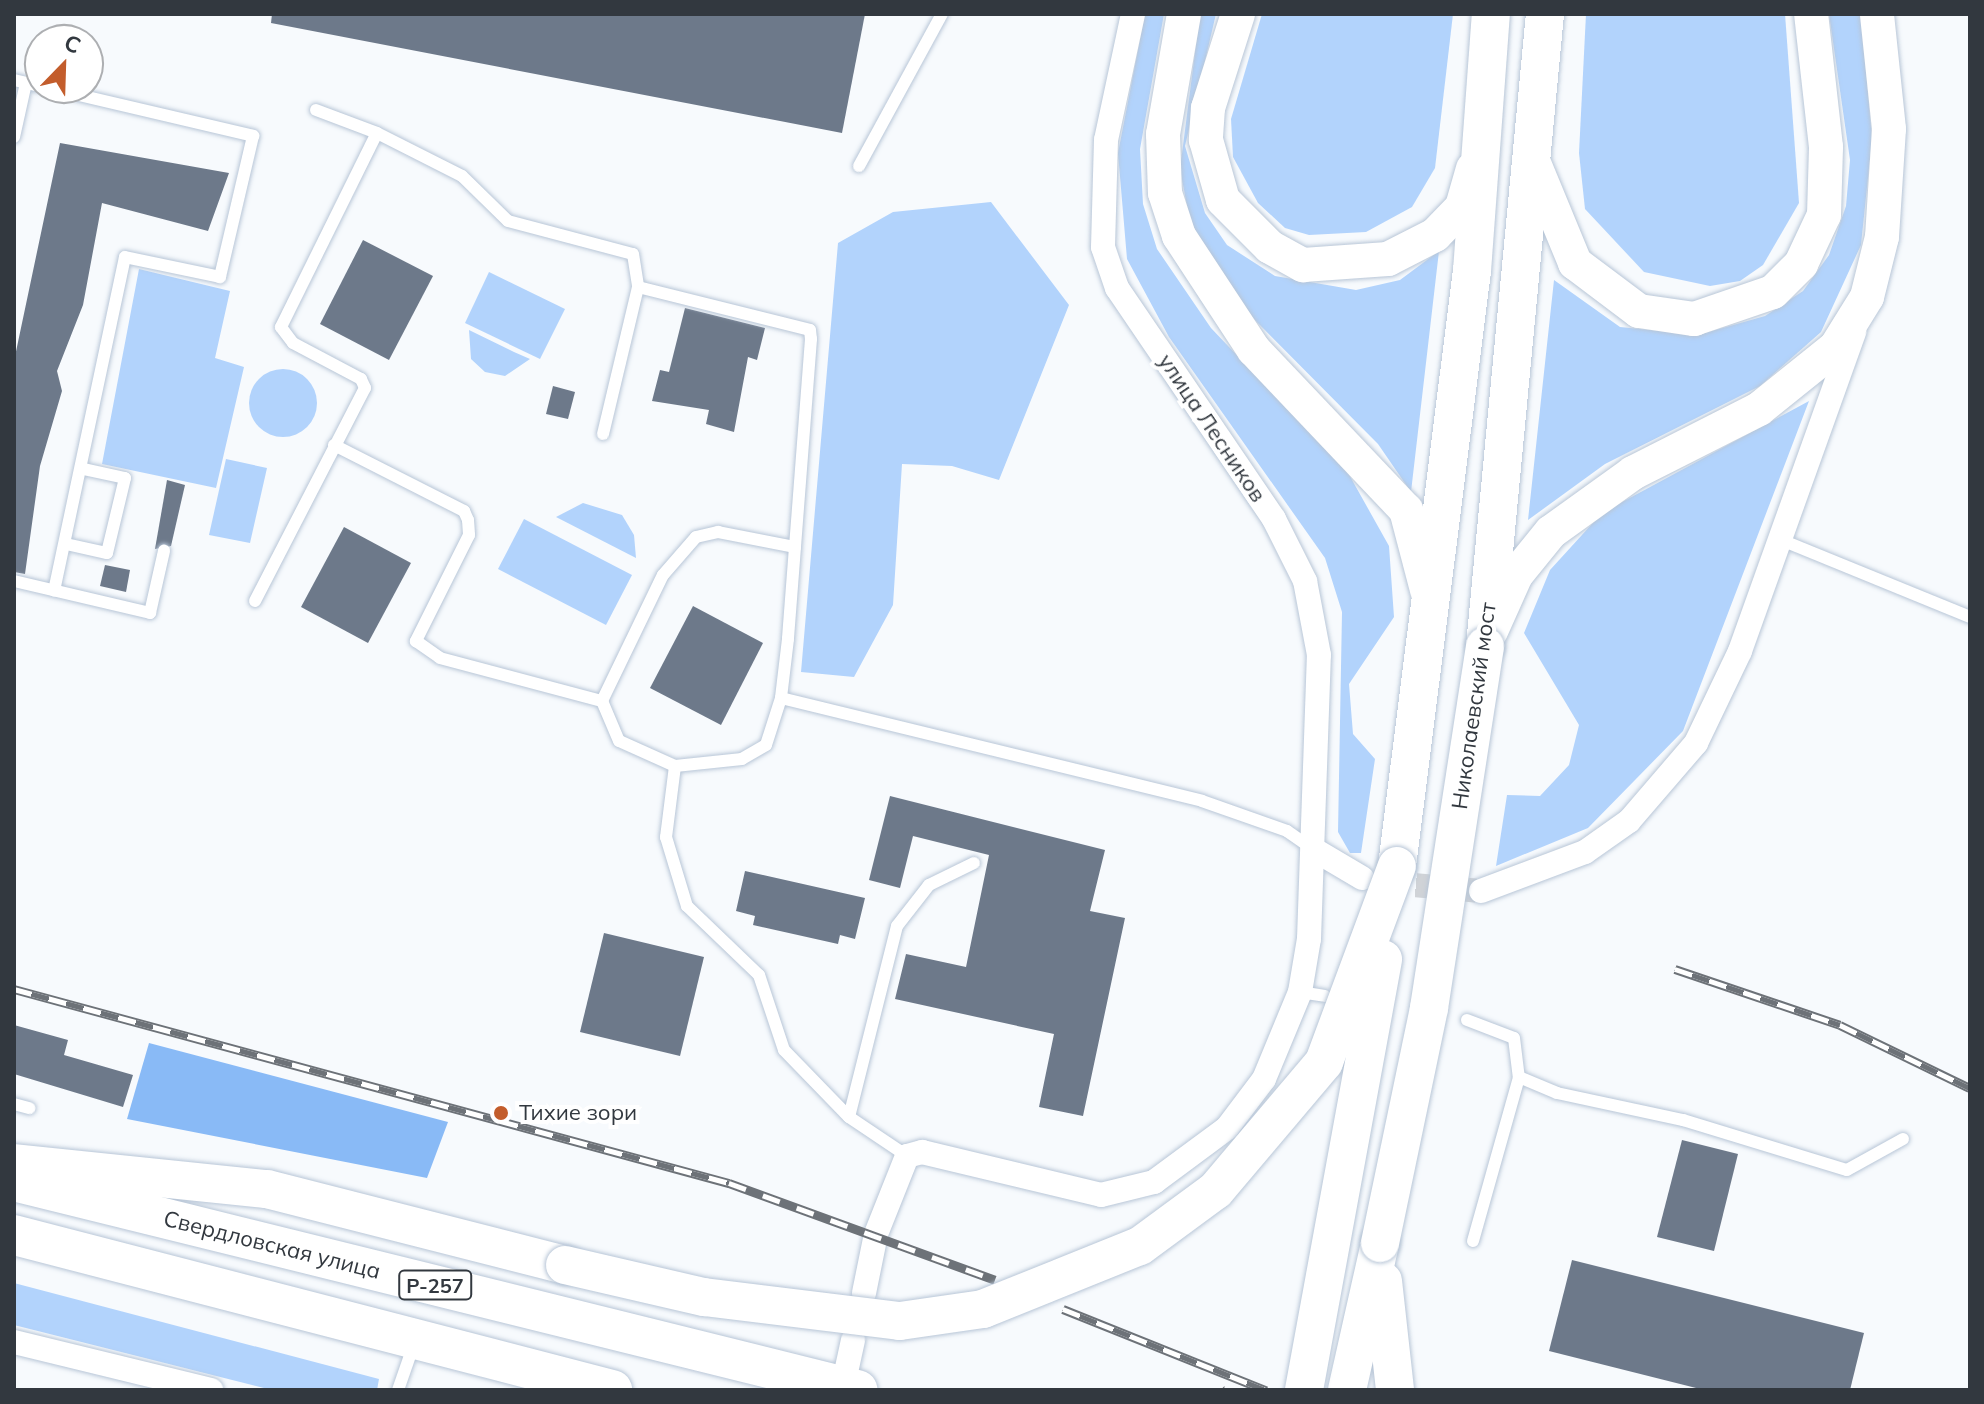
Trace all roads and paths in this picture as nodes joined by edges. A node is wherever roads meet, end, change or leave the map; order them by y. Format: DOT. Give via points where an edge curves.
graph roads {
  1 [pos="942,14"];
  2 [pos="1133,14"];
  3 [pos="1184,14"];
  4 [pos="1238,14"];
  5 [pos="1491,14"];
  6 [pos="1545,14"];
  7 [pos="1811,14"];
  8 [pos="1877,14"];
  9 [pos="20,81"];
  10 [pos="104,101"];
  11 [pos="316,110"];
  12 [pos="377,133"];
  13 [pos="14,137"];
  14 [pos="1480,144"];
  15 [pos="1529,152"];
  16 [pos="859,166"];
  17 [pos="638,287"];
  18 [pos="1867,297"];
  19 [pos="603,434"];
  20 [pos="334,445"];
  21 [pos="83,469"];
  22 [pos="1779,539"];
  23 [pos="66,544"];
  24 [pos="795,547"];
  25 [pos="164,551"];
  26 [pos="14,581"];
  27 [pos="54,591"];
  28 [pos="255,601"];
  29 [pos="1970,617"];
  30 [pos="1429,634"];
  31 [pos="1485,646"];
  32 [pos="781,698"];
  33 [pos="602,701"];
  34 [pos="675,766"];
  35 [pos="1313,849"];
  36 [pos="974,863"];
  37 [pos="1380,872"];
  38 [pos="1481,891"];
  39 [pos="1300,992"];
  40 [pos="1325,996"];
  41 [pos="1467,1020"];
  42 [pos="1519,1077"];
  43 [pos="14,1104"];
  44 [pos="29,1108"];
  45 [pos="849,1117"];
  46 [pos="1903,1139"];
  47 [pos="907,1156"];
  48 [pos="14,1163"];
  49 [pos="14,1181"];
  50 [pos="14,1235"];
  51 [pos="1473,1241"];
  52 [pos="1380,1243"];
  53 [pos="864,1293"];
  54 [pos="853,1340"];
  55 [pos="415,1341"];
  56 [pos="14,1342"];
  57 [pos="850,1388"];
  58 [pos="211,1390"];
  59 [pos="398,1390"];
  60 [pos="612,1390"];
  61 [pos="1304,1390"];
  62 [pos="1347,1390"];
  63 [pos="1395,1390"];
  1 -- 16 [label="lane"];
  2 -- 35 [label="street, улица Лесников" via="1106,140 1103,247 1117,288 1274,519 1305,581 1319,655"];
  3 -- 30 [label="main road" via="1163,134 1165,193 1179,236 1254,350 1406,510 1427,570"];
  4 -- 14 [label="main road" via="1208,108 1213,178 1234,219 1303,265 1388,259 1435,235 1462,207"];
  5 -- 14 [label="main road"];
  6 -- 15 [label="main road, Николаевский мост"];
  7 -- 15 [label="main road" via="1826,147 1824,215 1801,264 1750,304 1694,319 1639,311 1609,292 1575,263"];
  8 -- 18 [label="main road" via="1887,171 1882,237"];
  9 -- 13 [label="lane"];
  10 -- 21 [label="lane" via="253,136 220,277 125,257"];
  11 -- 12 [label="lane"];
  12 -- 17 [label="lane" via="462,176 508,221 633,254"];
  12 -- 20 [label="lane" via="281,327 293,343 361,379 365,388"];
  14 -- 30 [label="main road"];
  15 -- 31 [label="main road, Николаевский мост"];
  17 -- 19 [label="lane"];
  17 -- 24 [label="lane" via="810,330"];
  18 -- 22 [label="street"];
  18 -- 31 [label="main road" via="1810,374 1702,444 1633,473 1551,532 1516,575"];
  20 -- 28 [label="lane"];
  20 -- 33 [label="lane" via="464,511 468,520 469,535 416,641 440,658"];
  21 -- 23 [label="lane"];
  21 -- 23 [label="lane" via="125,478 107,553"];
  22 -- 29 [label="lane"];
  22 -- 38 [label="street" via="1740,651 1696,743 1658,790 1585,852"];
  23 -- 27 [label="lane"];
  24 -- 32 [label="lane"];
  24 -- 33 [label="lane" via="718,532 696,537 663,575"];
  25 -- 27 [label="lane" via="150,613"];
  26 -- 27 [label="lane"];
  30 -- 37 [label="main road"];
  31 -- 52 [label="main road, Николаевский мост, bridge" via="1429,1008"];
  32 -- 34 [label="lane" via="766,745 751,755"];
  32 -- 35 [label="lane" via="1202,801 1287,831"];
  33 -- 34 [label="lane" via="619,741"];
  34 -- 45 [label="lane" via="666,837 687,906 759,975 784,1050"];
  35 -- 37 [label="street"];
  35 -- 39 [label="street, улица Лесников"];
  36 -- 45 [label="lane" via="929,885 897,926"];
  37 -- 48 [label="main road, bridge" via="1324,1062 1216,1190 1140,1246 983,1309 900,1321 704,1297 267,1189"];
  37 -- 61 [label="main road, bridge"];
  39 -- 40 [label="lane"];
  39 -- 47 [label="street, улица Лесников" via="1264,1079 1227,1128 1154,1182 1101,1195 922,1152"];
  41 -- 42 [label="lane" via="1514,1038"];
  42 -- 46 [label="lane" via="1847,1170"];
  42 -- 51 [label="lane"];
  43 -- 44 [label="lane"];
  45 -- 47 [label="lane"];
  47 -- 53 [label="street" via="876,1234"];
  49 -- 57 [label="highway, Свердловская улица / Р-257"];
  50 -- 55 [label="highway"];
  52 -- 62 [label="main road, Николаевский мост"];
  52 -- 63 [label="main road"];
  54 -- 57 [label="street"];
  55 -- 59 [label="lane"];
  55 -- 60 [label="highway"];
  56 -- 58 [label="street"];
}
